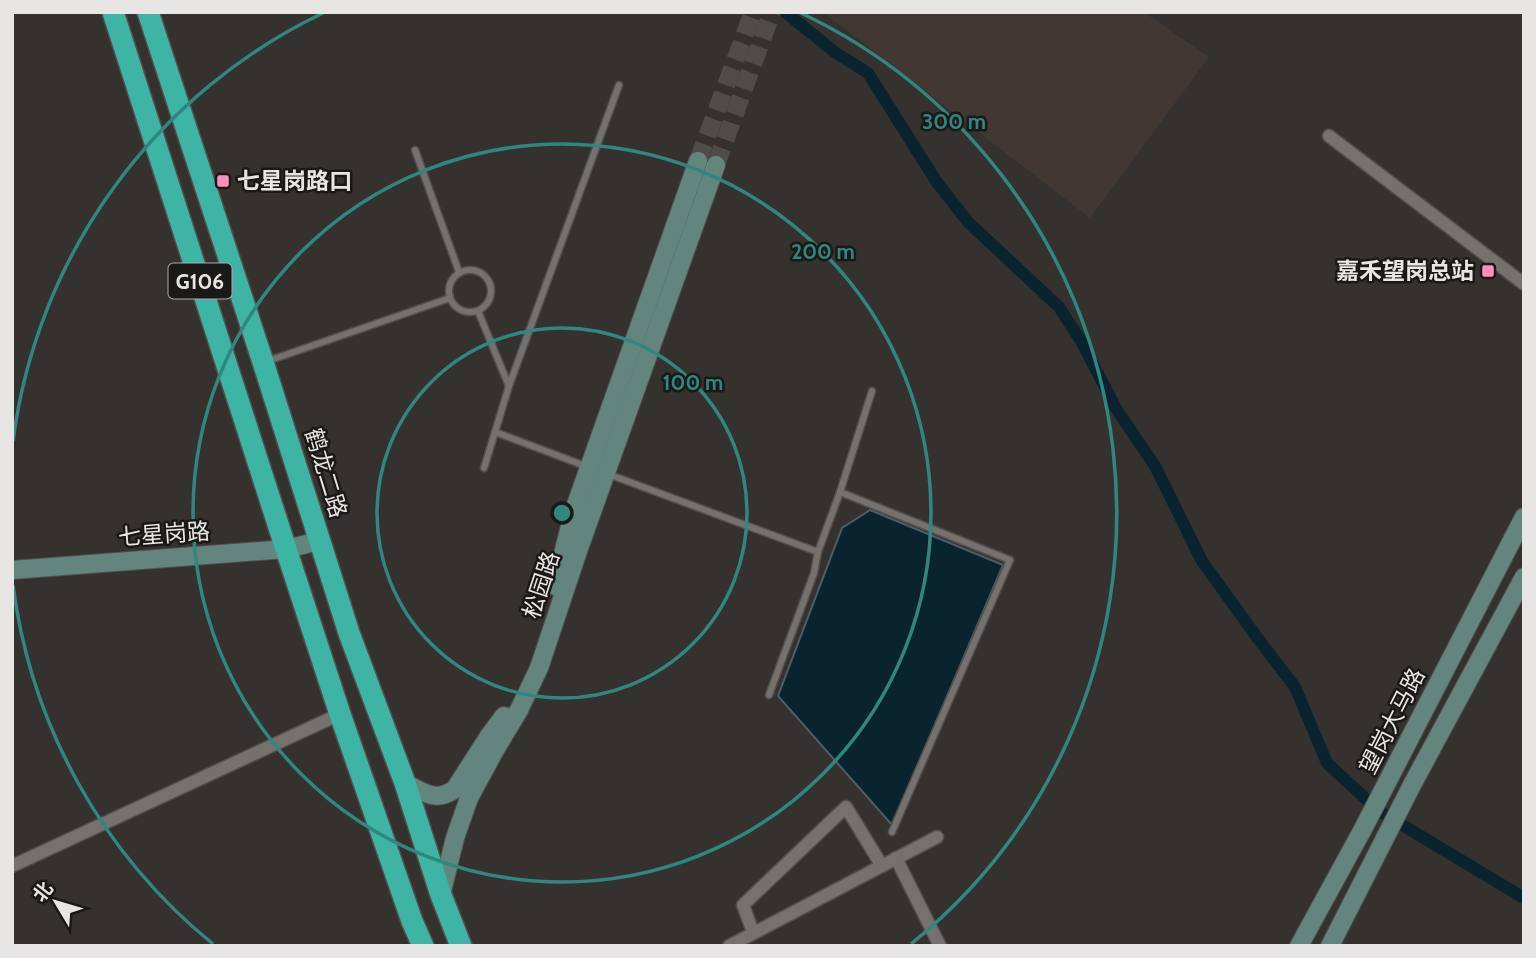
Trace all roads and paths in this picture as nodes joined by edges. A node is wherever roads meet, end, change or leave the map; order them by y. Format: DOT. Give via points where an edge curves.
graph roads {
  1 [pos="113,12"];
  2 [pos="148,12"];
  3 [pos="619,85"];
  4 [pos="1329,136"];
  5 [pos="415,150"];
  6 [pos="698,161"];
  7 [pos="716,165"];
  8 [pos="459,272"];
  9 [pos="1524,284"];
  10 [pos="450,298"];
  11 [pos="478,311"];
  12 [pos="263,362"];
  13 [pos="509,386"];
  14 [pos="872,391"];
  15 [pos="495,432"];
  16 [pos="588,467"];
  17 [pos="484,468"];
  18 [pos="606,474"];
  19 [pos="840,492"];
  20 [pos="1524,517"];
  21 [pos="319,541"];
  22 [pos="286,549"];
  23 [pos="818,552"];
  24 [pos="12,570"];
  25 [pos="1524,577"];
  26 [pos="769,695"];
  27 [pos="340,714"];
  28 [pos="405,783"];
  29 [pos="892,832"];
  30 [pos="937,837"];
  31 [pos="896,858"];
  32 [pos="12,866"];
  33 [pos="881,866"];
  34 [pos="441,895"];
  35 [pos="753,932"];
  36 [pos="423,946"];
  37 [pos="461,946"];
  38 [pos="729,946"];
  39 [pos="940,946"];
  40 [pos="1299,946"];
  41 [pos="1330,946"];
  1 -- 22 [label="highway, G106"];
  2 -- 12 [label="highway, 鹤龙二路 / G106"];
  3 -- 13 [label="lane"];
  4 -- 9 [label="street"];
  5 -- 8 [label="lane"];
  6 -- 16 [label="street, 松园路"];
  7 -- 18 [label="street, 松园路"];
  8 -- 10 [label="lane" via="450,284"];
  8 -- 11 [label="lane" via="480,272 490,282 491,296"];
  10 -- 11 [label="lane" via="464,312"];
  10 -- 12 [label="lane"];
  11 -- 13 [label="lane"];
  12 -- 21 [label="highway, 鹤龙二路 / G106"];
  13 -- 15 [label="lane"];
  14 -- 19 [label="lane"];
  15 -- 16 [label="lane"];
  15 -- 17 [label="lane"];
  16 -- 28 [label="street, 松园路" via="541,637 513,702 455,789 437,797"];
  18 -- 23 [label="lane"];
  18 -- 34 [label="street, 松园路" via="538,668 460,823"];
  19 -- 23 [label="lane"];
  19 -- 29 [label="lane" via="1010,560"];
  20 -- 40 [label="street, 望岗大马路"];
  21 -- 22 [label="street, 七星岗路"];
  21 -- 28 [label="highway, 鹤龙二路 / G106"];
  22 -- 24 [label="street, 七星岗路"];
  22 -- 27 [label="highway, G106"];
  23 -- 26 [label="lane"];
  25 -- 41 [label="street, 望岗大马路"];
  27 -- 32 [label="street"];
  27 -- 36 [label="highway, G106"];
  28 -- 34 [label="highway, 鹤龙二路 / G106"];
  30 -- 31 [label="street"];
  31 -- 33 [label="street"];
  31 -- 39 [label="street"];
  33 -- 35 [label="street"];
  33 -- 35 [label="street" via="846,807 743,905"];
  34 -- 37 [label="highway, 鹤龙二路 / G106"];
  35 -- 38 [label="street"];
}
